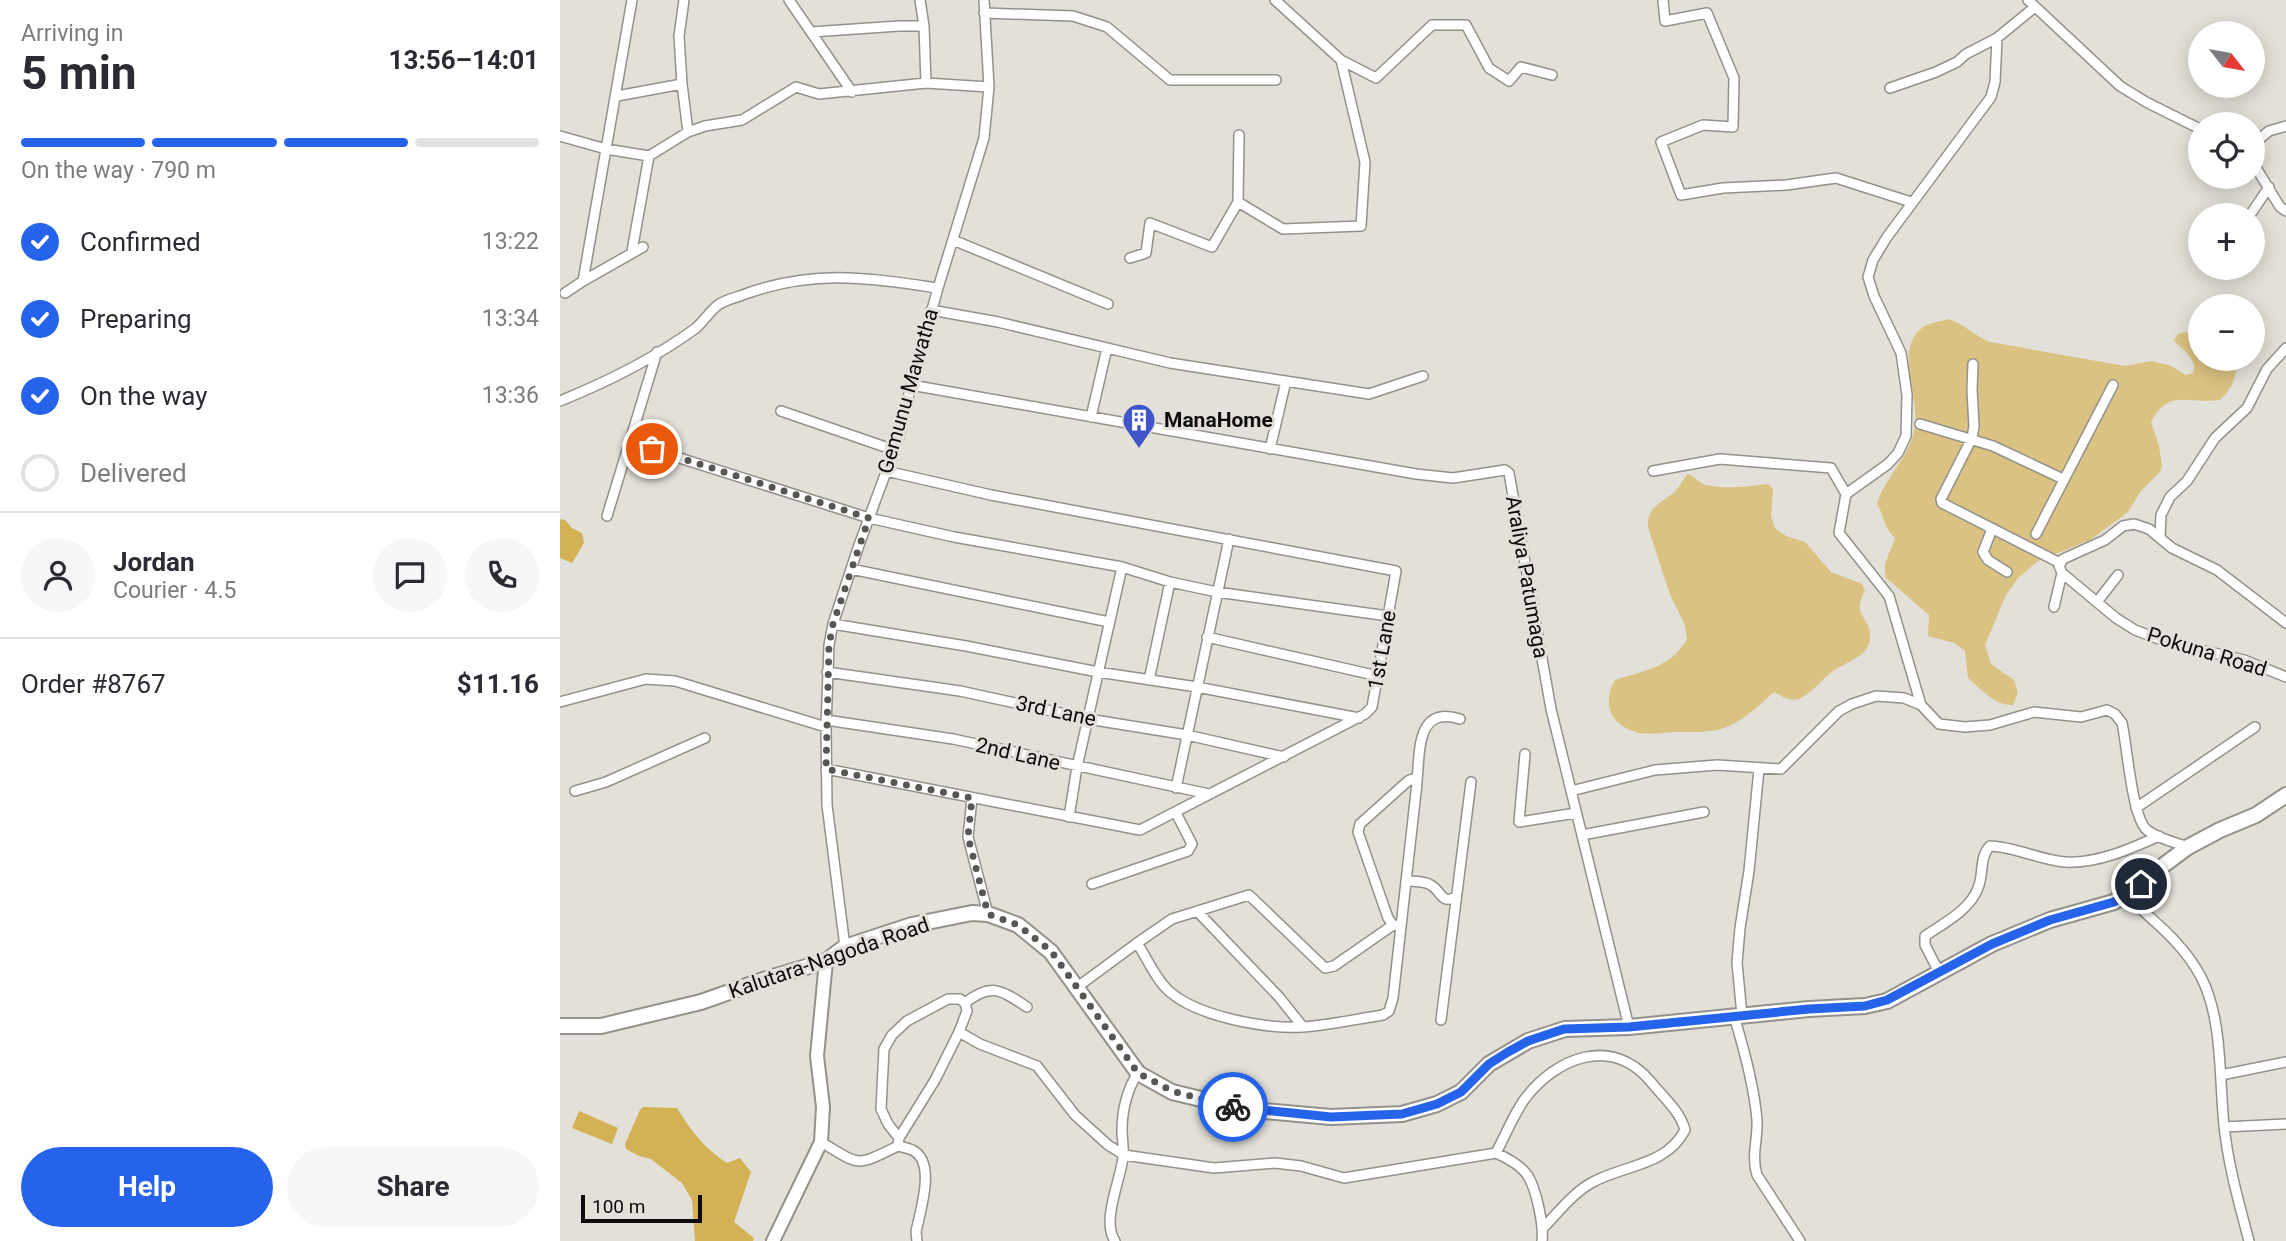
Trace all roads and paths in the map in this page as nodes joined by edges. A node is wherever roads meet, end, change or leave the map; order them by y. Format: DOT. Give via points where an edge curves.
graph roads {
  1 [pos="632,0"];
  2 [pos="684,0"];
  3 [pos="789,0"];
  4 [pos="920,0"];
  5 [pos="984,0"];
  6 [pos="1275,0"];
  7 [pos="1663,0"];
  8 [pos="2032,3"];
  9 [pos="985,13"];
  10 [pos="924,26"];
  11 [pos="811,32"];
  12 [pos="1997,38"];
  13 [pos="1341,61"];
  14 [pos="1552,75"];
  15 [pos="1276,80"];
  16 [pos="926,83"];
  17 [pos="682,84"];
  18 [pos="989,87"];
  19 [pos="1890,88"];
  20 [pos="852,92"];
  21 [pos="617,96"];
  22 [pos="2188,123"];
  23 [pos="2286,126"];
  24 [pos="688,132"];
  25 [pos="2265,134"];
  26 [pos="1239,135"];
  27 [pos="560,136"];
  28 [pos="606,149"];
  29 [pos="649,156"];
  30 [pos="2265,181"];
  31 [pos="2269,187"];
  32 [pos="1238,202"];
  33 [pos="1911,202"];
  34 [pos="2258,203"];
  35 [pos="2286,211"];
  36 [pos="953,240"];
  37 [pos="643,247"];
  38 [pos="632,251"];
  39 [pos="1130,258"];
  40 [pos="583,281"];
  41 [pos="938,288"];
  42 [pos="565,293"];
  43 [pos="1108,304"];
  44 [pos="932,310"];
  45 [pos="1107,348"];
  46 [pos="2286,348"];
  47 [pos="657,352"];
  48 [pos="1973,364"];
  49 [pos="1423,376"];
  50 [pos="1286,381"];
  51 [pos="2113,384"];
  52 [pos="911,385"];
  53 [pos="560,401"];
  54 [pos="780,411"];
  55 [pos="1091,417"];
  56 [pos="1920,424"];
  57 [pos="1972,438"];
  58 [pos="629,442"];
  59 [pos="1270,449"];
  60 [pos="894,450"];
  61 [pos="886,471"];
  62 [pos="1653,471"];
  63 [pos="2063,479"];
  64 [pos="1846,494"];
  65 [pos="607,516"];
  66 [pos="869,518"];
  67 [pos="1992,529"];
  68 [pos="2036,534"];
  69 [pos="2160,537"];
  70 [pos="1229,540"];
  71 [pos="2060,563"];
  72 [pos="1122,567"];
  73 [pos="851,569"];
  74 [pos="2007,572"];
  75 [pos="2063,573"];
  76 [pos="2118,575"];
  77 [pos="1170,582"];
  78 [pos="1217,592"];
  79 [pos="2097,602"];
  80 [pos="2054,607"];
  81 [pos="1388,616"];
  82 [pos="1109,622"];
  83 [pos="833,624"];
  84 [pos="2286,624"];
  85 [pos="1207,636"];
  86 [pos="827,672"];
  87 [pos="1098,672"];
  88 [pos="1378,676"];
  89 [pos="2286,677"];
  90 [pos="1149,680"];
  91 [pos="1197,687"];
  92 [pos="560,702"];
  93 [pos="1921,705"];
  94 [pos="1359,718"];
  95 [pos="1088,719"];
  96 [pos="1460,719"];
  97 [pos="826,723"];
  98 [pos="2255,727"];
  99 [pos="1187,735"];
  100 [pos="705,737"];
  101 [pos="1525,754"];
  102 [pos="1284,757"];
  103 [pos="1077,767"];
  104 [pos="826,769"];
  105 [pos="1759,769"];
  106 [pos="1416,781"];
  107 [pos="1471,782"];
  108 [pos="1175,788"];
  109 [pos="1571,790"];
  110 [pos="575,791"];
  111 [pos="1209,794"];
  112 [pos="2286,795"];
  113 [pos="972,798"];
  114 [pos="2136,808"];
  115 [pos="1704,812"];
  116 [pos="1176,813"];
  117 [pos="1576,813"];
  118 [pos="1069,817"];
  119 [pos="1582,835"];
  120 [pos="2159,836"];
  121 [pos="2188,847"];
  122 [pos="1406,881"];
  123 [pos="1092,884"];
  124 [pos="2125,895"];
  125 [pos="1457,897"];
  126 [pos="1197,911"];
  127 [pos="988,914"];
  128 [pos="1397,925"];
  129 [pos="1137,943"];
  130 [pos="845,947"];
  131 [pos="826,961"];
  132 [pos="1939,972"];
  133 [pos="1076,988"];
  134 [pos="965,1003"];
  135 [pos="1027,1007"];
  136 [pos="1738,1016"];
  137 [pos="1441,1020"];
  138 [pos="560,1026"];
  139 [pos="1303,1027"];
  140 [pos="1629,1027"];
  141 [pos="959,1032"];
  142 [pos="2286,1062"];
  143 [pos="1138,1073"];
  144 [pos="2221,1075"];
  145 [pos="2286,1124"];
  146 [pos="2224,1127"];
  147 [pos="821,1142"];
  148 [pos="898,1142"];
  149 [pos="1496,1153"];
  150 [pos="1124,1156"];
  151 [pos="1542,1229"];
  152 [pos="773,1241"];
  153 [pos="918,1241"];
  154 [pos="1115,1241"];
  155 [pos="1542,1241"];
  156 [pos="1800,1241"];
  157 [pos="2249,1241"];
  1 -- 21 [label="street"];
  2 -- 17 [label="street" via="679,36"];
  3 -- 11 [label="street"];
  4 -- 10 [label="street"];
  5 -- 9 [label="street, Gemunu Mawatha"];
  6 -- 13 [label="street"];
  7 -- 33 [label="street" via="1665,22 1707,13 1734,78 1733,127 1703,125 1661,142 1681,195 1836,178"];
  8 -- 12 [label="street"];
  8 -- 22 [label="street" via="2120,86"];
  9 -- 15 [label="street" via="1073,16 1107,27 1170,80"];
  9 -- 18 [label="street, Gemunu Mawatha"];
  10 -- 11 [label="street"];
  10 -- 16 [label="street"];
  11 -- 20 [label="street"];
  12 -- 19 [label="street" via="1936,72"];
  12 -- 33 [label="street" via="1991,97"];
  13 -- 14 [label="street" via="1376,78 1432,25 1466,25 1489,68 1509,81 1521,67"];
  13 -- 32 [label="street" via="1365,162 1362,226 1283,229"];
  16 -- 18 [label="street"];
  16 -- 20 [label="street"];
  17 -- 21 [label="street"];
  17 -- 24 [label="street"];
  18 -- 36 [label="street, Gemunu Mawatha" via="984,138"];
  20 -- 24 [label="street" via="819,94 796,88 742,120"];
  21 -- 28 [label="street"];
  23 -- 25 [label="street"];
  24 -- 29 [label="street"];
  26 -- 32 [label="street"];
  27 -- 28 [label="street"];
  28 -- 29 [label="street"];
  28 -- 40 [label="street"];
  29 -- 38 [label="street"];
  30 -- 31 [label="street"];
  31 -- 34 [label="street"];
  31 -- 35 [label="street"];
  32 -- 39 [label="street" via="1212,247 1150,223 1146,253"];
  33 -- 64 [label="street" via="1873,260 1868,277 1901,353 1908,395 1906,436 1888,464"];
  36 -- 41 [label="street, Gemunu Mawatha"];
  36 -- 43 [label="street"];
  37 -- 38 [label="street"];
  38 -- 40 [label="street"];
  40 -- 42 [label="street"];
  41 -- 44 [label="street, Gemunu Mawatha"];
  41 -- 47 [label="street" via="819,277 767,287 719,304 698,327"];
  44 -- 45 [label="street"];
  44 -- 52 [label="street, Gemunu Mawatha"];
  45 -- 50 [label="street"];
  45 -- 55 [label="street"];
  46 -- 69 [label="street" via="2267,369 2247,408 2215,438 2187,481 2170,497 2161,514"];
  47 -- 53 [label="street"];
  47 -- 58 [label="street"];
  48 -- 57 [label="street"];
  49 -- 50 [label="street" via="1369,394"];
  50 -- 59 [label="street"];
  51 -- 63 [label="street"];
  52 -- 55 [label="street, Araliya Patumaga"];
  52 -- 60 [label="street, Gemunu Mawatha"];
  54 -- 60 [label="street"];
  55 -- 59 [label="street, Araliya Patumaga"];
  56 -- 57 [label="street"];
  57 -- 63 [label="street"];
  57 -- 67 [label="street" via="1941,499 1945,506"];
  58 -- 65 [label="street"];
  58 -- 66 [label="street"];
  59 -- 109 [label="street, Araliya Patumaga" via="1453,478 1508,473 1550,709"];
  60 -- 61 [label="street, Gemunu Mawatha"];
  61 -- 66 [label="street, Gemunu Mawatha"];
  61 -- 70 [label="street, 1st Lane"];
  62 -- 64 [label="street" via="1720,459 1832,468"];
  63 -- 68 [label="street"];
  64 -- 93 [label="street" via="1839,533 1889,596"];
  66 -- 72 [label="street"];
  66 -- 73 [label="street, Gemunu Mawatha"];
  67 -- 71 [label="street"];
  67 -- 74 [label="street" via="1983,552"];
  69 -- 71 [label="street" via="2134,524 2123,526"];
  69 -- 84 [label="street" via="2172,548 2217,570"];
  70 -- 78 [label="street"];
  70 -- 81 [label="street, 1st Lane" via="1396,571"];
  71 -- 75 [label="street"];
  72 -- 77 [label="street"];
  72 -- 82 [label="street"];
  73 -- 82 [label="street"];
  73 -- 83 [label="street, Gemunu Mawatha"];
  75 -- 79 [label="street, Pokuna Road"];
  75 -- 80 [label="street"];
  76 -- 79 [label="street"];
  77 -- 78 [label="street"];
  77 -- 90 [label="street"];
  78 -- 81 [label="street"];
  78 -- 85 [label="street"];
  79 -- 89 [label="street, Pokuna Road" via="2135,630 2244,660"];
  81 -- 88 [label="street, 1st Lane"];
  82 -- 87 [label="street"];
  83 -- 86 [label="street, Gemunu Mawatha"];
  83 -- 87 [label="street"];
  85 -- 88 [label="street"];
  85 -- 91 [label="street"];
  86 -- 95 [label="street, 3rd Lane" via="960,691"];
  86 -- 97 [label="street, Gemunu Mawatha"];
  87 -- 90 [label="street"];
  87 -- 95 [label="street"];
  88 -- 94 [label="street, 1st Lane" via="1373,707"];
  90 -- 91 [label="street"];
  91 -- 94 [label="street"];
  91 -- 99 [label="street"];
  92 -- 97 [label="street, 2nd Lane" via="646,679 675,681"];
  93 -- 105 [label="street" via="1888,696 1858,701 1822,725 1781,769"];
  93 -- 114 [label="street" via="1939,724 1975,727 2034,712 2081,717 2112,711 2126,738"];
  94 -- 102 [label="street, 1st Lane"];
  95 -- 99 [label="street, 3rd Lane"];
  95 -- 103 [label="street"];
  96 -- 106 [label="street" via="1431,720 1424,728"];
  97 -- 103 [label="street, 2nd Lane" via="953,739"];
  97 -- 104 [label="street, Gemunu Mawatha"];
  98 -- 114 [label="street"];
  99 -- 102 [label="street, 3rd Lane"];
  99 -- 108 [label="street"];
  100 -- 110 [label="street" via="606,782"];
  101 -- 117 [label="street" via="1519,822"];
  102 -- 111 [label="street, 1st Lane"];
  103 -- 108 [label="street, 2nd Lane"];
  103 -- 118 [label="street"];
  104 -- 113 [label="street, 1st Lane"];
  104 -- 130 [label="street, Gemunu Mawatha"];
  105 -- 109 [label="street" via="1717,765 1656,770"];
  105 -- 136 [label="street" via="1737,963"];
  106 -- 122 [label="street"];
  106 -- 128 [label="street" via="1408,780 1360,824 1358,832 1388,918"];
  107 -- 125 [label="street"];
  108 -- 111 [label="street, 2nd Lane"];
  109 -- 117 [label="street, Araliya Patumaga"];
  111 -- 116 [label="street, 1st Lane"];
  112 -- 121 [label="main road, Kalutara-Nagoda Road" via="2256,815"];
  113 -- 118 [label="street, 1st Lane"];
  113 -- 127 [label="street" via="968,837"];
  114 -- 120 [label="street" via="2147,830"];
  115 -- 119 [label="street"];
  116 -- 118 [label="street, 1st Lane" via="1140,830"];
  116 -- 123 [label="street" via="1192,844 1188,851"];
  117 -- 119 [label="street, Araliya Patumaga"];
  119 -- 140 [label="street, Araliya Patumaga"];
  120 -- 121 [label="street"];
  120 -- 132 [label="street" via="2122,853 2065,862 1990,846 1969,905 1925,936"];
  121 -- 124 [label="main road, Kalutara-Nagoda Road"];
  122 -- 125 [label="street" via="1429,884 1443,899"];
  122 -- 128 [label="street"];
  124 -- 132 [label="main road, Kalutara-Nagoda Road" via="1992,944"];
  124 -- 144 [label="street" via="2176,941 2202,978 2216,1024"];
  125 -- 137 [label="street"];
  126 -- 128 [label="street" via="1249,895 1325,968"];
  126 -- 129 [label="street" via="1172,919"];
  126 -- 139 [label="street"];
  127 -- 130 [label="main road, Kalutara-Nagoda Road" via="912,925"];
  127 -- 133 [label="main road, Kalutara-Nagoda Road" via="1018,925 1051,951"];
  128 -- 139 [label="street" via="1390,1011"];
  129 -- 133 [label="street"];
  129 -- 139 [label="street" via="1167,989 1189,1003 1243,1021"];
  130 -- 131 [label="main road, Kalutara-Nagoda Road"];
  131 -- 138 [label="main road, Kalutara-Nagoda Road" via="701,1002 601,1026"];
  131 -- 147 [label="street" via="817,1056 823,1107"];
  132 -- 136 [label="main road, Kalutara-Nagoda Road" via="1887,1000 1865,1006"];
  133 -- 143 [label="main road, Kalutara-Nagoda Road"];
  134 -- 135 [label="street" via="992,989"];
  134 -- 141 [label="street" via="967,1011"];
  134 -- 148 [label="street" via="948,999 907,1021 884,1049 881,1109"];
  136 -- 140 [label="main road, Kalutara-Nagoda Road"];
  136 -- 156 [label="street" via="1757,1121 1754,1165"];
  140 -- 143 [label="main road, Kalutara-Nagoda Road" via="1585,1027 1543,1035 1489,1064 1461,1092 1402,1114 1331,1117 1242,1109 1172,1091"];
  141 -- 148 [label="street"];
  141 -- 150 [label="street" via="1037,1066 1075,1115"];
  142 -- 144 [label="street"];
  143 -- 150 [label="street" via="1129,1086 1122,1127"];
  144 -- 146 [label="street"];
  145 -- 146 [label="street"];
  146 -- 157 [label="street"];
  147 -- 148 [label="street" via="856,1162 865,1162"];
  147 -- 152 [label="street"];
  148 -- 153 [label="street" via="922,1157 927,1173"];
  149 -- 150 [label="street" via="1345,1178 1275,1163 1214,1168"];
  149 -- 151 [label="street" via="1527,1175"];
  149 -- 151 [label="street" via="1524,1100 1570,1060 1624,1059 1644,1074 1682,1119 1685,1130 1667,1150 1643,1165 1594,1181"];
  150 -- 154 [label="street" via="1110,1219"];
  151 -- 155 [label="street"];
}
